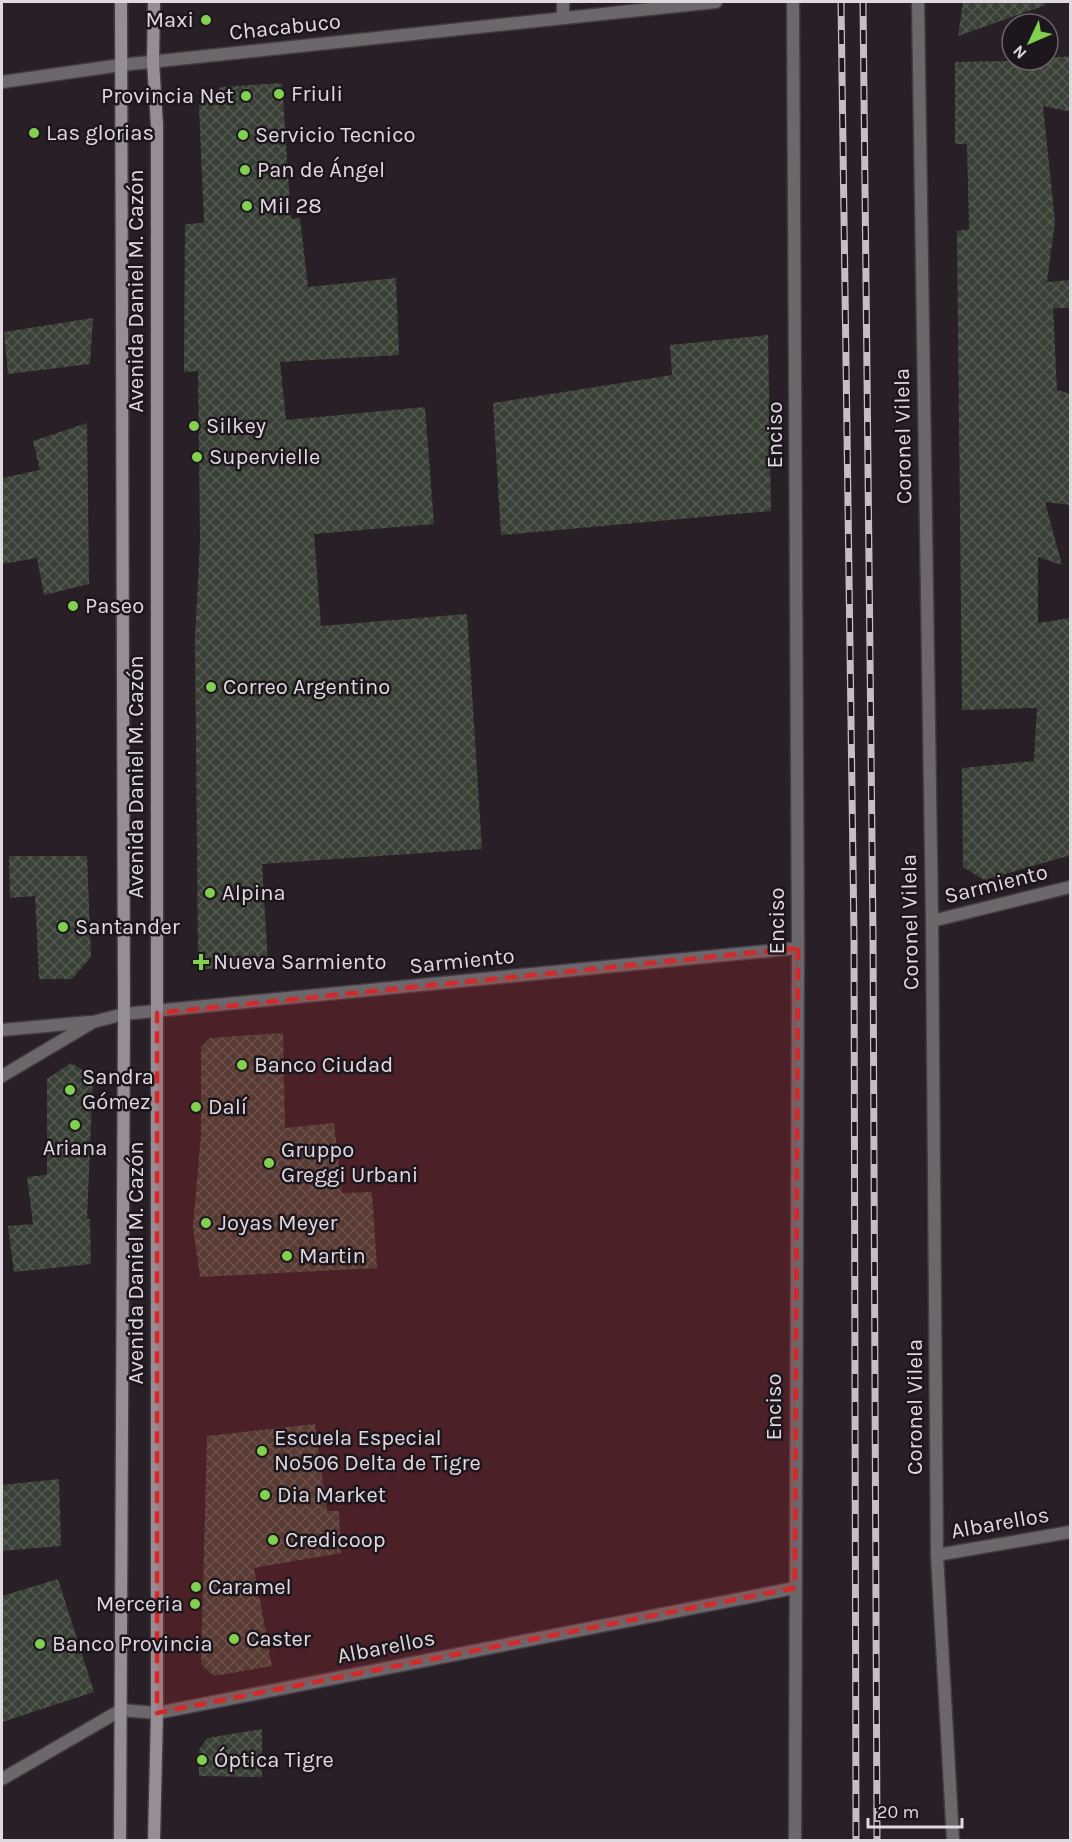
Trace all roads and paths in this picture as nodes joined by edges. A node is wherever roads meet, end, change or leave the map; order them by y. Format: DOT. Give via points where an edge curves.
graph roads {
  1 [pos="120,2"];
  2 [pos="154,2"];
  3 [pos="563,2"];
  4 [pos="717,2"];
  5 [pos="793,2"];
  6 [pos="918,2"];
  7 [pos="563,18"];
  8 [pos="153,62"];
  9 [pos="121,65"];
  10 [pos="2,82"];
  11 [pos="1071,887"];
  12 [pos="932,921"];
  13 [pos="798,948"];
  14 [pos="157,1013"];
  15 [pos="124,1014"];
  16 [pos="93,1022"];
  17 [pos="2,1030"];
  18 [pos="2,1076"];
  19 [pos="1071,1532"];
  20 [pos="937,1555"];
  21 [pos="795,1588"];
  22 [pos="121,1710"];
  23 [pos="157,1713"];
  24 [pos="2,1779"];
  25 [pos="120,1840"];
  26 [pos="154,1840"];
  27 [pos="795,1840"];
  28 [pos="953,1840"];
  1 -- 9 [label="main road, Avenida Daniel M. Cazón"];
  2 -- 8 [label="main road, Avenida Daniel M. Cazón"];
  3 -- 7 [label="street"];
  4 -- 7 [label="street, Chacabuco"];
  5 -- 13 [label="street, Enciso"];
  6 -- 12 [label="street, Coronel Vilela"];
  7 -- 8 [label="street, Chacabuco"];
  8 -- 9 [label="street, Chacabuco"];
  8 -- 14 [label="main road, Avenida Daniel M. Cazón" via="157,125"];
  9 -- 10 [label="street, Chacabuco"];
  9 -- 15 [label="main road, Avenida Daniel M. Cazón"];
  11 -- 12 [label="street, Sarmiento"];
  12 -- 20 [label="street, Coronel Vilela"];
  13 -- 14 [label="street, Sarmiento"];
  13 -- 21 [label="street, Enciso"];
  14 -- 15 [label="street, Sarmiento"];
  14 -- 23 [label="main road, Avenida Daniel M. Cazón"];
  15 -- 16 [label="street, Sarmiento"];
  15 -- 22 [label="main road, Avenida Daniel M. Cazón"];
  16 -- 17 [label="street"];
  16 -- 18 [label="street, Sarmiento"];
  19 -- 20 [label="street, Albarellos"];
  20 -- 28 [label="street, Coronel Vilela"];
  21 -- 23 [label="street, Albarellos"];
  21 -- 27 [label="street, Enciso"];
  22 -- 23 [label="street, Albarellos"];
  22 -- 24 [label="street"];
  22 -- 25 [label="main road, Avenida Daniel M. Cazón"];
  23 -- 26 [label="main road, Avenida Daniel M. Cazón"];
}
